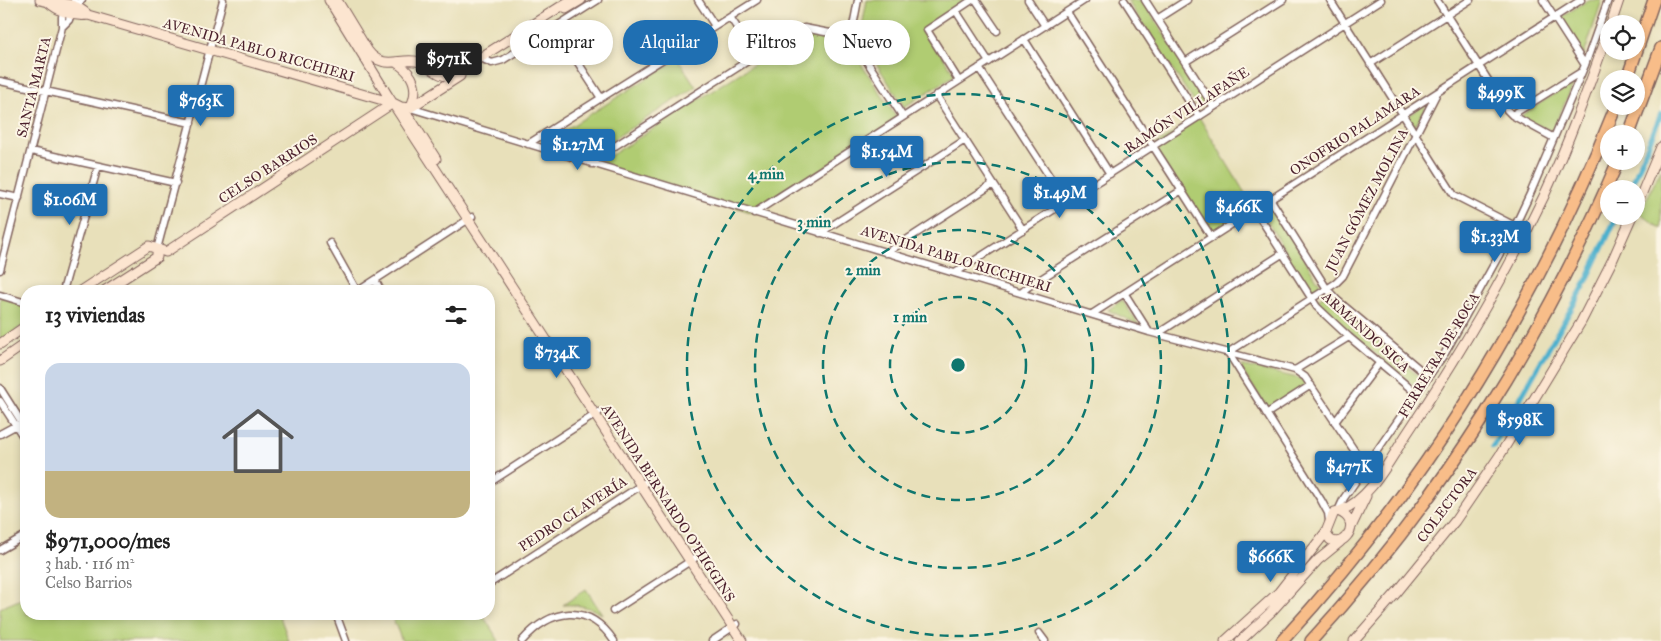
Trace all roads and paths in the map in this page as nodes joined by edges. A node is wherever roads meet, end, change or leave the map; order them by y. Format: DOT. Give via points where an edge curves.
graph roads {
  1 [pos="82,0"];
  2 [pos="223,0"];
  3 [pos="328,0"];
  4 [pos="337,0"];
  5 [pos="571,0"];
  6 [pos="581,0"];
  7 [pos="598,0"];
  8 [pos="698,0"];
  9 [pos="757,0"];
  10 [pos="858,0"];
  11 [pos="972,0"];
  12 [pos="976,0"];
  13 [pos="1028,0"];
  14 [pos="1085,0"];
  15 [pos="1124,0"];
  16 [pos="1145,0"];
  17 [pos="1187,0"];
  18 [pos="1283,0"];
  19 [pos="1330,0"];
  20 [pos="1381,0"];
  21 [pos="1437,0"];
  22 [pos="1470,0"];
  23 [pos="1543,0"];
  24 [pos="1581,0"];
  25 [pos="1608,0"];
  26 [pos="1619,0"];
  27 [pos="1654,0"];
  28 [pos="44,1"];
  29 [pos="1077,2"];
  30 [pos="69,5"];
  31 [pos="956,10"];
  32 [pos="337,12"];
  33 [pos="1067,12"];
  34 [pos="1447,15"];
  35 [pos="1614,15"];
  36 [pos="730,17"];
  37 [pos="1554,17"];
  38 [pos="1157,19"];
  39 [pos="566,20"];
  40 [pos="711,20"];
  41 [pos="732,20"];
  42 [pos="854,20"];
  43 [pos="352,23"];
  44 [pos="718,24"];
  45 [pos="1344,24"];
  46 [pos="1045,26"];
  47 [pos="997,31"];
  48 [pos="1024,40"];
  49 [pos="1661,48"];
  50 [pos="210,50"];
  51 [pos="1600,55"];
  52 [pos="510,56"];
  53 [pos="484,60"];
  54 [pos="989,62"];
  55 [pos="1185,62"];
  56 [pos="393,63"];
  57 [pos="1370,64"];
  58 [pos="580,65"];
  59 [pos="653,65"];
  60 [pos="742,65"];
  61 [pos="869,65"];
  62 [pos="1479,66"];
  63 [pos="979,68"];
  64 [pos="1583,68"];
  65 [pos="1630,70"];
  66 [pos="436,72"];
  67 [pos="0,81"];
  68 [pos="959,81"];
  69 [pos="384,89"];
  70 [pos="46,91"];
  71 [pos="432,93"];
  72 [pos="1437,93"];
  73 [pos="936,96"];
  74 [pos="601,98"];
  75 [pos="393,103"];
  76 [pos="1214,107"];
  77 [pos="410,108"];
  78 [pos="1402,115"];
  79 [pos="1512,115"];
  80 [pos="1612,115"];
  81 [pos="903,117"];
  82 [pos="1199,117"];
  83 [pos="410,118"];
  84 [pos="191,124"];
  85 [pos="1632,125"];
  86 [pos="1415,135"];
  87 [pos="1554,138"];
  88 [pos="965,140"];
  89 [pos="528,144"];
  90 [pos="1154,146"];
  91 [pos="1661,147"];
  92 [pos="31,151"];
  93 [pos="592,164"];
  94 [pos="98,166"];
  95 [pos="1614,170"];
  96 [pos="1110,174"];
  97 [pos="176,183"];
  98 [pos="993,184"];
  99 [pos="1645,185"];
  100 [pos="1182,190"];
  101 [pos="0,194"];
  102 [pos="19,198"];
  103 [pos="1271,200"];
  104 [pos="1066,202"];
  105 [pos="1255,210"];
  106 [pos="754,213"];
  107 [pos="470,218"];
  108 [pos="1628,225"];
  109 [pos="1515,226"];
  110 [pos="1023,230"];
  111 [pos="820,233"];
  112 [pos="1212,238"];
  113 [pos="330,243"];
  114 [pos="157,249"];
  115 [pos="886,253"];
  116 [pos="1282,254"];
  117 [pos="0,270"];
  118 [pos="956,273"];
  119 [pos="375,280"];
  120 [pos="65,285"];
  121 [pos="89,285"];
  122 [pos="113,285"];
  123 [pos="354,285"];
  124 [pos="367,285"];
  125 [pos="378,285"];
  126 [pos="1326,289"];
  127 [pos="1021,293"];
  128 [pos="1125,294"];
  129 [pos="0,295"];
  130 [pos="1311,299"];
  131 [pos="20,300"];
  132 [pos="1092,314"];
  133 [pos="20,330"];
  134 [pos="1149,332"];
  135 [pos="1157,334"];
  136 [pos="1349,337"];
  137 [pos="0,344"];
  138 [pos="20,347"];
  139 [pos="1230,354"];
  140 [pos="0,361"];
  141 [pos="1380,362"];
  142 [pos="1295,370"];
  143 [pos="1428,377"];
  144 [pos="1311,385"];
  145 [pos="0,388"];
  146 [pos="1417,394"];
  147 [pos="0,401"];
  148 [pos="597,413"];
  149 [pos="1266,414"];
  150 [pos="20,420"];
  151 [pos="20,422"];
  152 [pos="1335,422"];
  153 [pos="20,426"];
  154 [pos="0,434"];
  155 [pos="1366,468"];
  156 [pos="495,479"];
  157 [pos="643,483"];
  158 [pos="1369,490"];
  159 [pos="1321,500"];
  160 [pos="1338,511"];
  161 [pos="1329,521"];
  162 [pos="1351,527"];
  163 [pos="1326,532"];
  164 [pos="20,539"];
  165 [pos="1340,542"];
  166 [pos="0,550"];
  167 [pos="692,560"];
  168 [pos="495,580"];
  169 [pos="613,611"];
  170 [pos="338,620"];
  171 [pos="735,626"];
  172 [pos="1039,633"];
  173 [pos="1314,639"];
  174 [pos="346,641"];
  175 [pos="522,641"];
  176 [pos="614,641"];
  177 [pos="712,641"];
  178 [pos="742,641"];
  179 [pos="748,641"];
  180 [pos="1045,641"];
  181 [pos="1225,641"];
  182 [pos="1240,641"];
  183 [pos="1282,641"];
  184 [pos="1354,641"];
  1 -- 30 [label="street"];
  2 -- 50 [label="street"];
  3 -- 32 [label="main road, AVENIDA BERNARDO O'HIGGINS"];
  4 -- 43 [label="main road"];
  5 -- 66 [label="main road" via="452,75"];
  6 -- 53 [label="main road"];
  7 -- 39 [label="street"];
  8 -- 40 [label="street"];
  9 -- 36 [label="street"];
  10 -- 42 [label="street"];
  11 -- 31 [label="street"];
  12 -- 47 [label="street"];
  13 -- 46 [label="street"];
  14 -- 29 [label="street"];
  15 -- 82 [label="street"];
  16 -- 38 [label="street"];
  17 -- 38 [label="street"];
  18 -- 55 [label="street"];
  19 -- 45 [label="street"];
  20 -- 45 [label="street, RAMÓN VILLAFAÑE"];
  21 -- 34 [label="street"];
  22 -- 34 [label="street"];
  23 -- 37 [label="street"];
  24 -- 37 [label="street, ONOFRIO PALAMARA"];
  25 -- 64 [label="street"];
  26 -- 35 [label="main road"];
  27 -- 65 [label="highway"];
  28 -- 30 [label="main road, AVENIDA PABLO RICCHIERI"];
  29 -- 33 [label="street"];
  30 -- 50 [label="main road, AVENIDA PABLO RICCHIERI" via="88,15"];
  30 -- 70 [label="street, SANTA MARTA" via="62,17"];
  31 -- 54 [label="street"];
  31 -- 68 [label="street" via="927,30"];
  32 -- 43 [label="main road" via="346,22"];
  32 -- 69 [label="main road, AVENIDA BERNARDO O'HIGGINS"];
  33 -- 46 [label="street"];
  33 -- 90 [label="street"];
  34 -- 57 [label="street"];
  34 -- 62 [label="street"];
  36 -- 41 [label="street"];
  36 -- 44 [label="street"];
  37 -- 62 [label="street, ONOFRIO PALAMARA"];
  37 -- 64 [label="street"];
  38 -- 55 [label="street"];
  43 -- 56 [label="main road" via="371,55"];
  45 -- 57 [label="street"];
  45 -- 76 [label="street, RAMÓN VILLAFAÑE"];
  46 -- 48 [label="street"];
  48 -- 54 [label="street"];
  48 -- 96 [label="street"];
  49 -- 85 [label="highway"];
  50 -- 75 [label="main road, AVENIDA PABLO RICCHIERI"];
  50 -- 84 [label="street"];
  51 -- 158 [label="main road, FERREYRA DE ROCA" via="1547,188 1530,222 1459,352"];
  52 -- 53 [label="street" via="492,63"];
  53 -- 71 [label="main road"];
  54 -- 63 [label="street"];
  55 -- 76 [label="street"];
  56 -- 66 [label="main road" via="418,61"];
  56 -- 69 [label="main road" via="380,73"];
  56 -- 77 [label="main road" via="407,71 414,82 415,94"];
  57 -- 78 [label="street"];
  58 -- 74 [label="street"];
  59 -- 74 [label="street"];
  60 -- 93 [label="street" via="601,155"];
  61 -- 81 [label="street"];
  62 -- 72 [label="street, ONOFRIO PALAMARA"];
  62 -- 79 [label="street"];
  63 -- 68 [label="street"];
  63 -- 104 [label="street"];
  64 -- 79 [label="street"];
  64 -- 87 [label="street"];
  66 -- 71 [label="main road" via="438,83"];
  67 -- 70 [label="street"];
  68 -- 73 [label="street"];
  69 -- 75 [label="main road, AVENIDA BERNARDO O'HIGGINS"];
  70 -- 84 [label="street"];
  70 -- 92 [label="street, SANTA MARTA"];
  71 -- 77 [label="main road"];
  72 -- 78 [label="street, ONOFRIO PALAMARA"];
  72 -- 86 [label="street, JUAN GÓMEZ MOLINA"];
  73 -- 81 [label="street"];
  73 -- 88 [label="street"];
  74 -- 89 [label="street"];
  75 -- 77 [label="main road"];
  75 -- 83 [label="main road, AVENIDA BERNARDO O'HIGGINS"];
  75 -- 107 [label="main road, AVENIDA BERNARDO O'HIGGINS"];
  75 -- 114 [label="main road, CELSO BARRIOS" via="166,252"];
  76 -- 82 [label="street, RAMÓN VILLAFAÑE"];
  77 -- 83 [label="main road"];
  77 -- 89 [label="street, AVENIDA PABLO RICCHIERI"];
  78 -- 86 [label="street"];
  78 -- 103 [label="street, ONOFRIO PALAMARA"];
  79 -- 87 [label="street"];
  80 -- 183 [label="highway" via="1556,244 1476,387 1377,529"];
  81 -- 106 [label="street"];
  82 -- 90 [label="street, RAMÓN VILLAFAÑE"];
  83 -- 107 [label="main road, AVENIDA BERNARDO O'HIGGINS"];
  84 -- 97 [label="street"];
  86 -- 109 [label="street" via="1454,195"];
  86 -- 126 [label="street, JUAN GÓMEZ MOLINA" via="1343,276"];
  87 -- 109 [label="street"];
  88 -- 98 [label="street"];
  88 -- 111 [label="street"];
  89 -- 93 [label="street, AVENIDA PABLO RICCHIERI"];
  90 -- 96 [label="street, RAMÓN VILLAFAÑE"];
  90 -- 100 [label="street"];
  91 -- 99 [label="main road"];
  92 -- 94 [label="street"];
  92 -- 102 [label="street, SANTA MARTA"];
  93 -- 106 [label="street, AVENIDA PABLO RICCHIERI"];
  94 -- 97 [label="street"];
  94 -- 120 [label="street"];
  95 -- 173 [label="highway" via="1556,291 1489,408 1420,509"];
  96 -- 104 [label="street, RAMÓN VILLAFAÑE"];
  97 -- 114 [label="street"];
  98 -- 110 [label="street"];
  98 -- 115 [label="street"];
  100 -- 112 [label="street"];
  100 -- 127 [label="street"];
  101 -- 102 [label="street"];
  102 -- 117 [label="street, SANTA MARTA"];
  103 -- 105 [label="street, ONOFRIO PALAMARA"];
  103 -- 126 [label="street, ARMANDO SICA"];
  104 -- 110 [label="street, RAMÓN VILLAFAÑE"];
  105 -- 112 [label="street, ONOFRIO PALAMARA"];
  105 -- 116 [label="street, ARMANDO SICA"];
  106 -- 111 [label="street, AVENIDA PABLO RICCHIERI"];
  107 -- 119 [label="street"];
  107 -- 148 [label="main road, AVENIDA BERNARDO O'HIGGINS"];
  108 -- 184 [label="main road, COLECTORA" via="1581,322 1500,455 1455,521"];
  109 -- 143 [label="street, FERREYRA DE ROCA" via="1458,331"];
  110 -- 118 [label="street, RAMÓN VILLAFAÑE"];
  111 -- 115 [label="street, AVENIDA PABLO RICCHIERI"];
  112 -- 128 [label="street, ONOFRIO PALAMARA"];
  113 -- 123 [label="street"];
  114 -- 121 [label="main road, CELSO BARRIOS" via="149,246"];
  114 -- 122 [label="main road" via="156,257"];
  115 -- 118 [label="street, AVENIDA PABLO RICCHIERI"];
  116 -- 130 [label="street, ARMANDO SICA"];
  116 -- 135 [label="street"];
  118 -- 127 [label="street, AVENIDA PABLO RICCHIERI"];
  119 -- 124 [label="street"];
  119 -- 125 [label="street"];
  126 -- 130 [label="street, JUAN GÓMEZ MOLINA"];
  126 -- 143 [label="street, ARMANDO SICA"];
  127 -- 132 [label="street, AVENIDA PABLO RICCHIERI"];
  128 -- 132 [label="street, ONOFRIO PALAMARA"];
  128 -- 134 [label="street"];
  129 -- 131 [label="street"];
  130 -- 136 [label="street, ARMANDO SICA"];
  130 -- 139 [label="street, JUAN GÓMEZ MOLINA"];
  132 -- 134 [label="street, AVENIDA PABLO RICCHIERI"];
  133 -- 137 [label="main road"];
  134 -- 135 [label="street, AVENIDA PABLO RICCHIERI"];
  135 -- 139 [label="street, AVENIDA PABLO RICCHIERI"];
  136 -- 141 [label="street, ARMANDO SICA"];
  136 -- 142 [label="street"];
  138 -- 140 [label="main road"];
  139 -- 142 [label="street, AVENIDA PABLO RICCHIERI"];
  139 -- 149 [label="street"];
  141 -- 146 [label="street, ARMANDO SICA"];
  141 -- 152 [label="street"];
  142 -- 144 [label="street" via="1303,374"];
  143 -- 146 [label="street, FERREYRA DE ROCA"];
  144 -- 149 [label="street"];
  144 -- 152 [label="street"];
  145 -- 150 [label="street"];
  146 -- 155 [label="street, FERREYRA DE ROCA"];
  147 -- 151 [label="street"];
  148 -- 156 [label="street"];
  148 -- 157 [label="main road, AVENIDA BERNARDO O'HIGGINS"];
  149 -- 159 [label="street"];
  152 -- 155 [label="street"];
  153 -- 154 [label="street"];
  155 -- 160 [label="street, FERREYRA DE ROCA"];
  157 -- 167 [label="main road, AVENIDA BERNARDO O'HIGGINS"];
  157 -- 168 [label="street, PEDRO CLAVERÍA"];
  158 -- 160 [label="main road, FERREYRA DE ROCA" via="1353,505"];
  158 -- 162 [label="main road"];
  159 -- 160 [label="street"];
  159 -- 161 [label="street"];
  160 -- 161 [label="main road, FERREYRA DE ROCA"];
  160 -- 162 [label="main road" via="1347,516"];
  161 -- 163 [label="main road, FERREYRA DE ROCA"];
  162 -- 165 [label="main road" via="1348,536"];
  163 -- 165 [label="main road" via="1331,540"];
  163 -- 181 [label="main road, FERREYRA DE ROCA" via="1279,592"];
  164 -- 166 [label="street"];
  165 -- 182 [label="main road" via="1318,560"];
  167 -- 169 [label="street"];
  167 -- 171 [label="main road, AVENIDA BERNARDO O'HIGGINS"];
  170 -- 174 [label="street"];
  171 -- 177 [label="street"];
  171 -- 178 [label="main road, AVENIDA BERNARDO O'HIGGINS"];
  171 -- 179 [label="main road, AVENIDA BERNARDO O'HIGGINS"];
  172 -- 180 [label="street"];
  175 -- 176 [label="street" via="540,624 565,614 597,621"];
}
